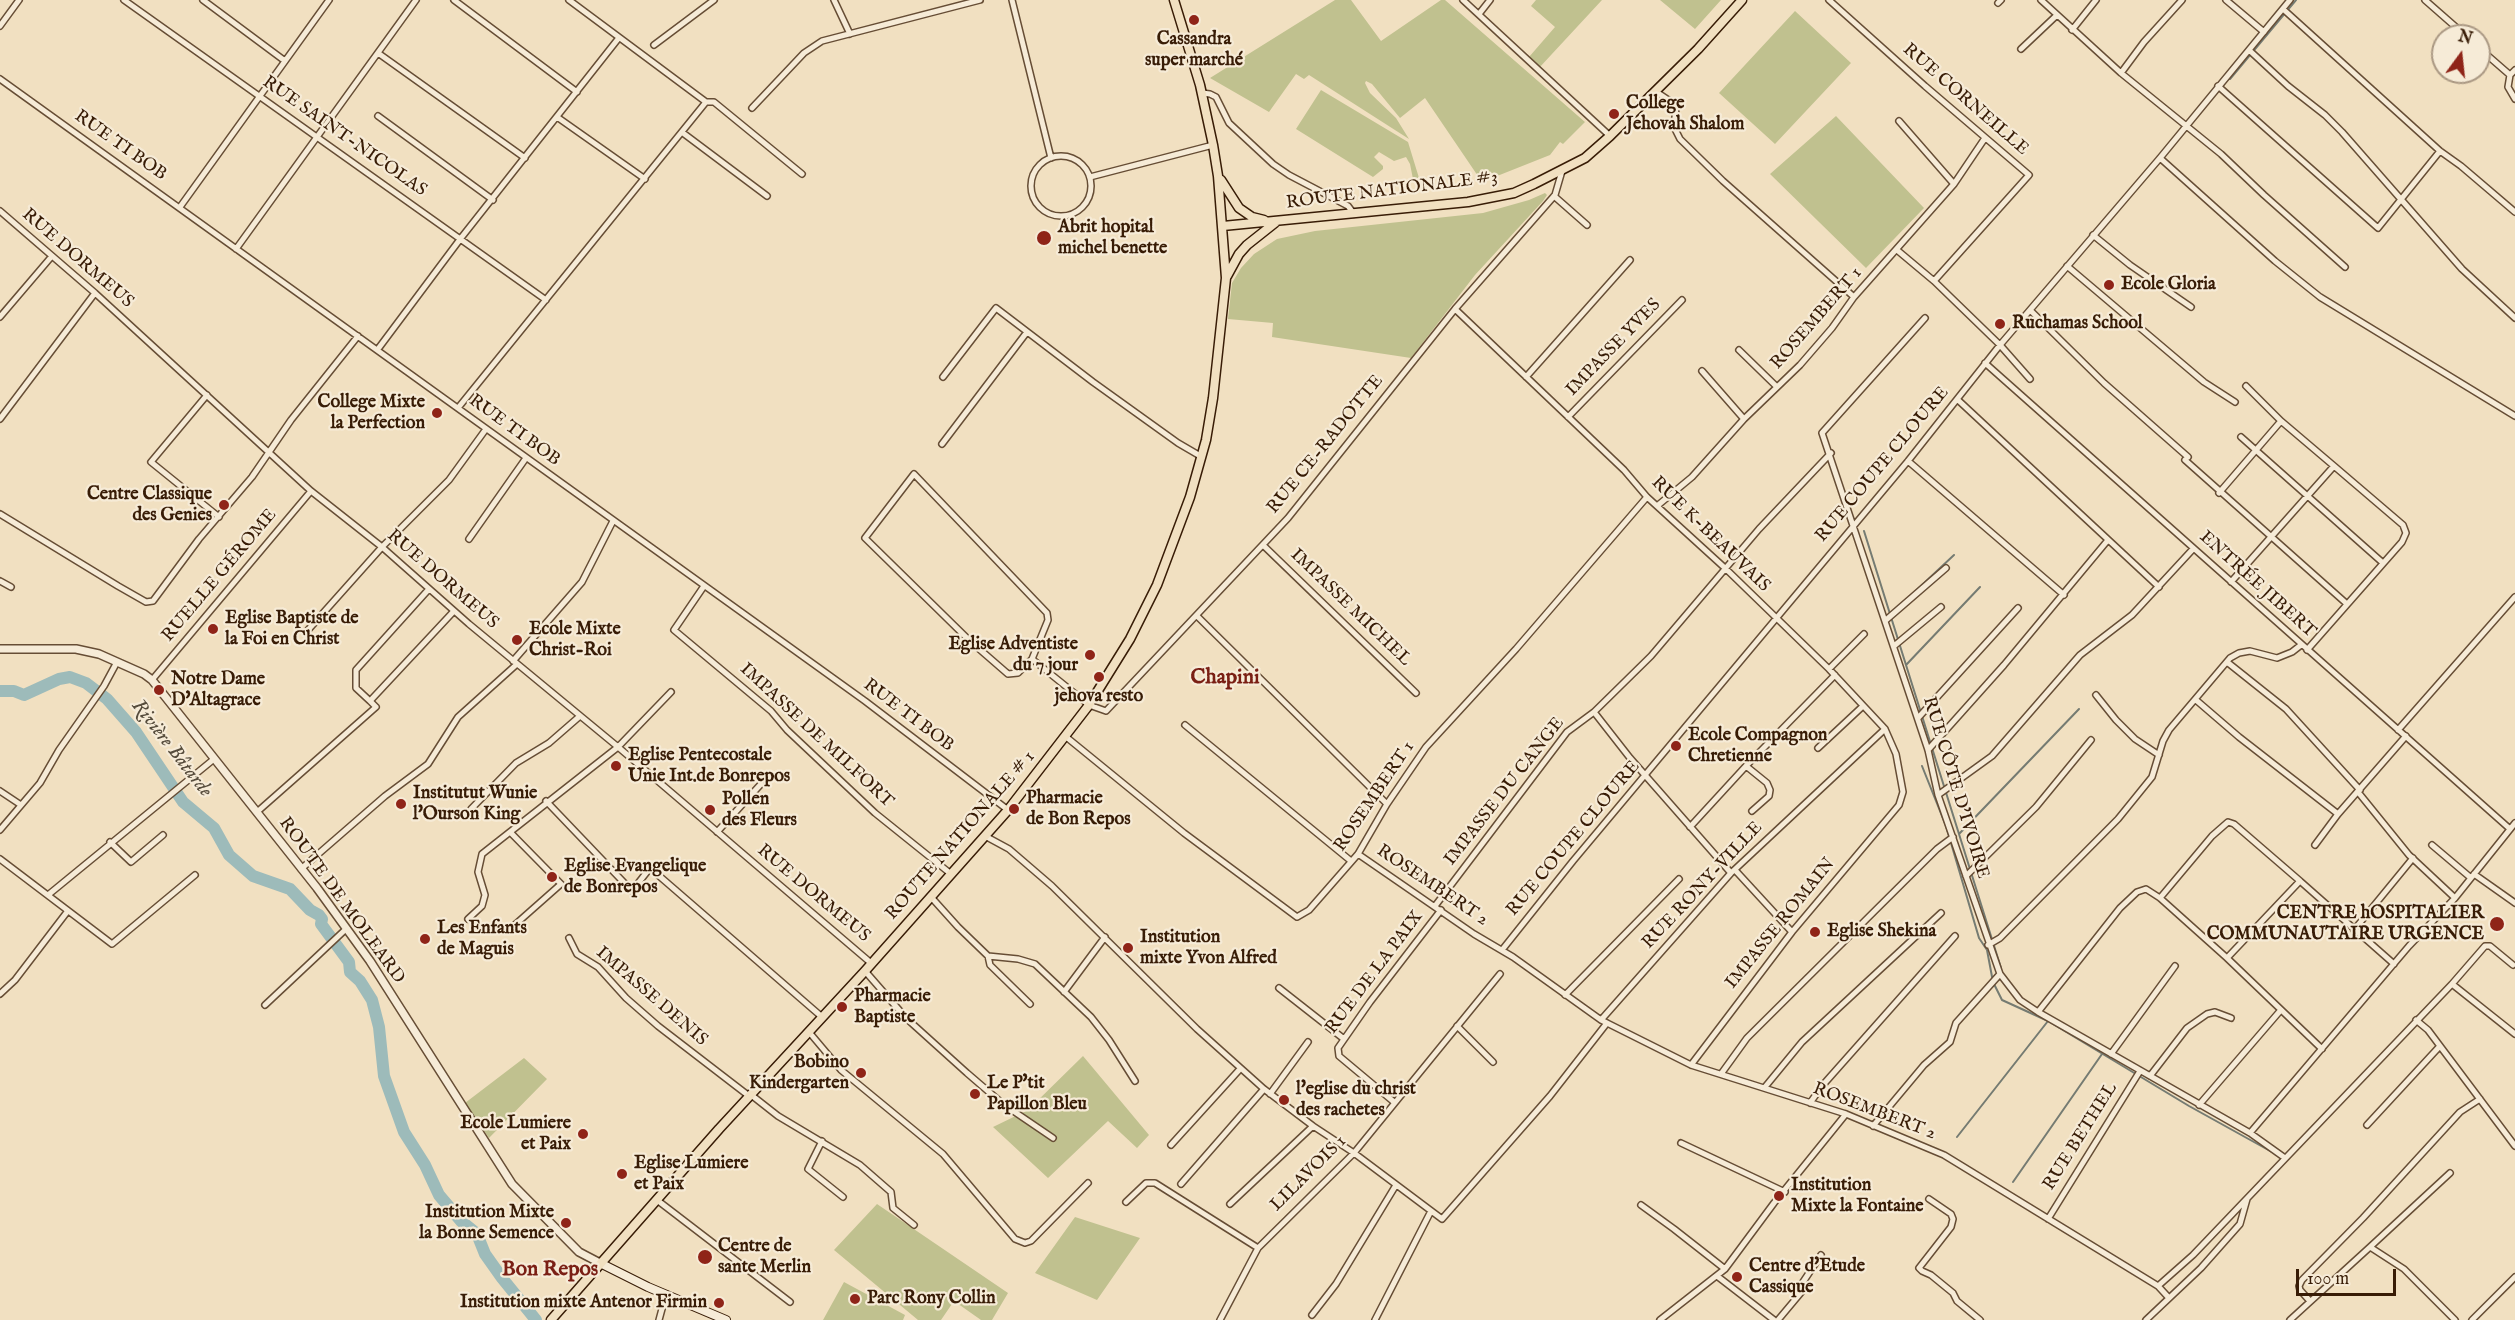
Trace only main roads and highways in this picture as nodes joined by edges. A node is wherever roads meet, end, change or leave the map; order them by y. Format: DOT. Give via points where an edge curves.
graph roads {
  1 [pos="1174,0"];
  2 [pos="1742,0"];
  3 [pos="1218,176"];
  4 [pos="1277,222"];
  5 [pos="1223,226"];
  6 [pos="1226,278"];
  7 [pos="600,1263"];
  8 [pos="552,1319"];
  9 [pos="726,1320"];
  1 -- 3 [label="main road, ROUTE NATIONALE # 1" via="1202,93"];
  2 -- 4 [label="main road, ROUTE NATIONALE #3" via="1610,136 1585,158 1562,171 1491,198"];
  3 -- 4 [label="main road" via="1245,213"];
  3 -- 5 [label="main road, ROUTE NATIONALE # 1"];
  4 -- 5 [label="main road, ROUTE NATIONALE #3"];
  4 -- 6 [label="main road" via="1243,249"];
  5 -- 6 [label="main road, ROUTE NATIONALE # 1"];
  6 -- 7 [label="main road, ROUTE NATIONALE # 1" via="1213,398 1190,497 1157,585 1130,639 1089,705 1008,810"];
  7 -- 8 [label="main road, ROUTE NATIONALE # 1"];
  7 -- 9 [label="main road"];
}
